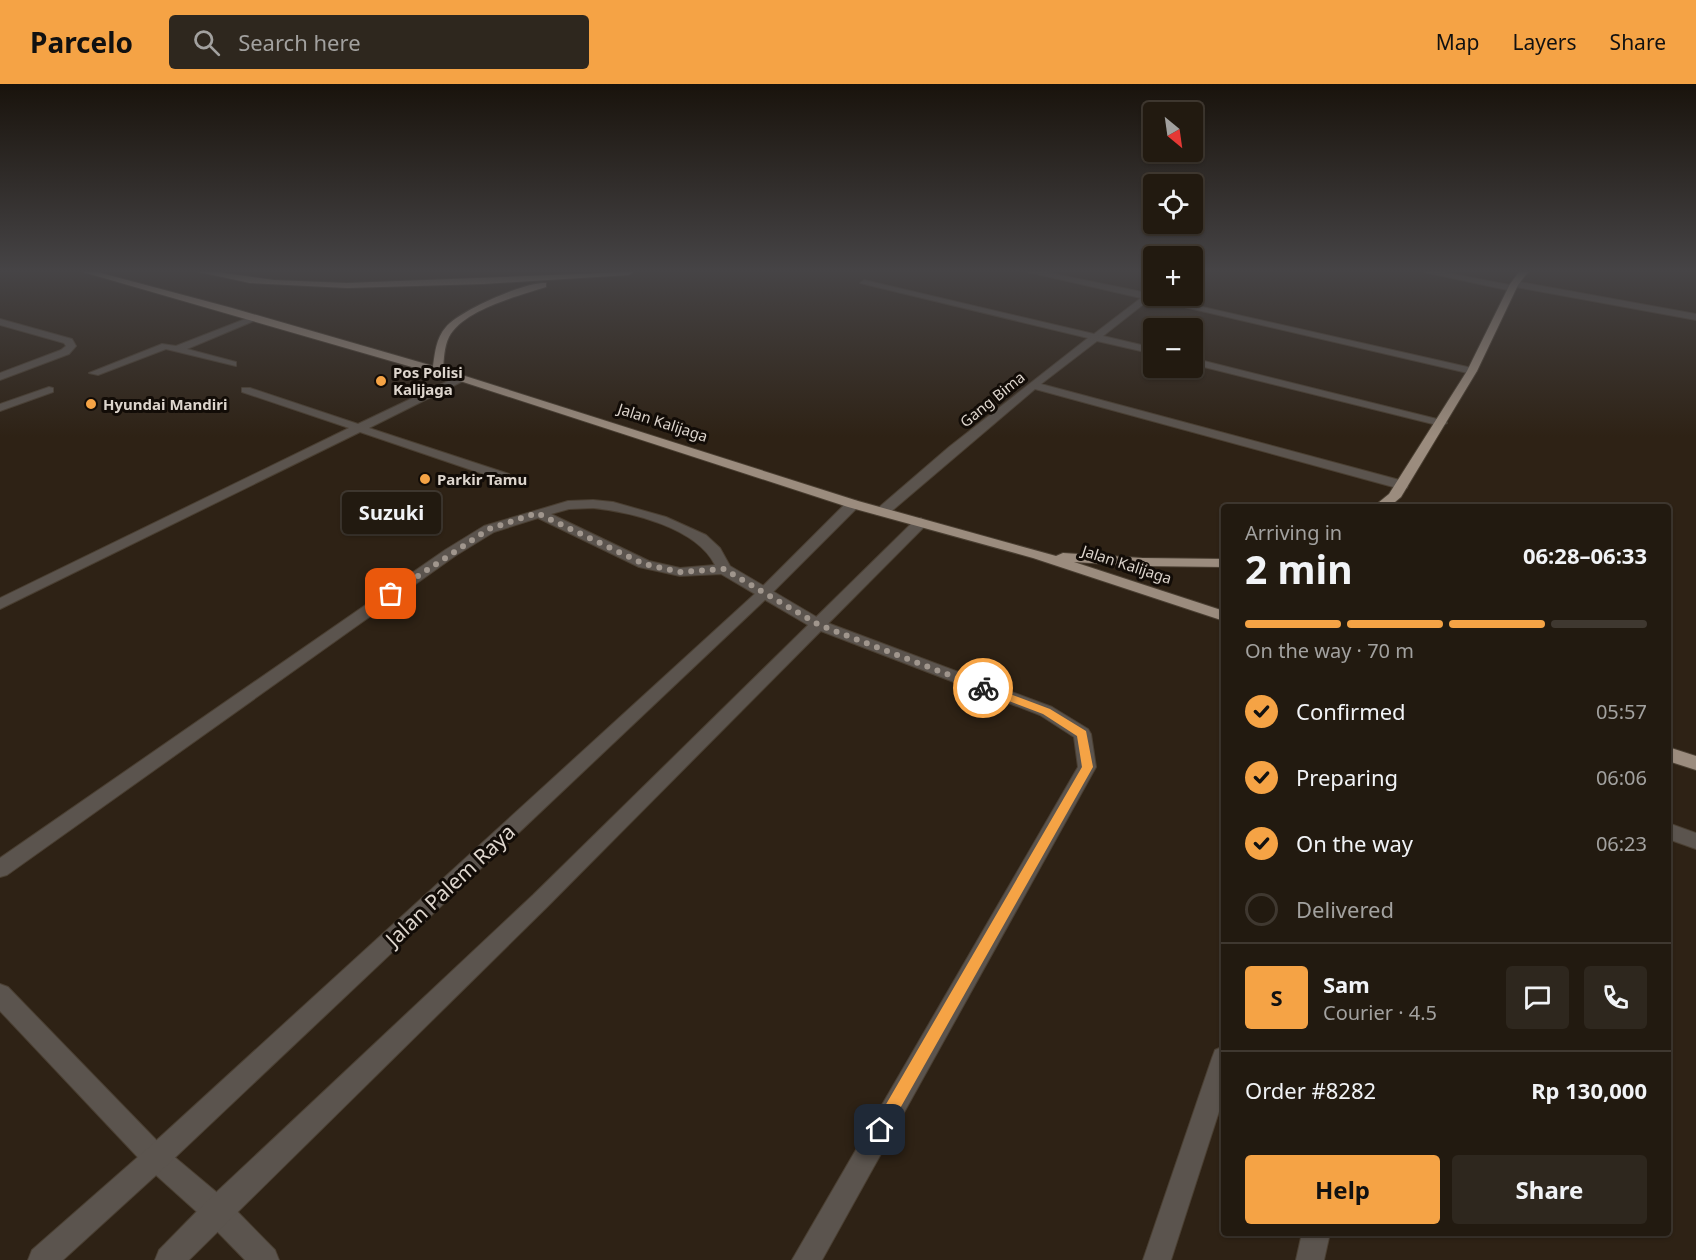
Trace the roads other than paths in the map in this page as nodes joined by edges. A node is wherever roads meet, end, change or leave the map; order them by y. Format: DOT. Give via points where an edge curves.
graph roads {
  1 [pos="17,327"];
  2 [pos="233,327"];
  3 [pos="287,327"];
  4 [pos="454,327"];
  5 [pos="1054,327"];
  6 [pos="1106,327"];
  7 [pos="1285,327"];
  8 [pos="1493,327"];
  9 [pos="1094,336"];
  10 [pos="1143,348"];
  11 [pos="177,349"];
  12 [pos="232,364"];
  13 [pos="1203,364"];
  14 [pos="437,370"];
  15 [pos="1472,371"];
  16 [pos="94,373"];
  17 [pos="0,377"];
  18 [pos="461,378"];
  19 [pos="1033,385"];
  20 [pos="49,390"];
  21 [pos="246,390"];
  22 [pos="0,408"];
  23 [pos="1441,423"];
  24 [pos="359,428"];
  25 [pos="505,477"];
  26 [pos="1402,485"];
  27 [pos="1395,502"];
  28 [pos="853,504"];
  29 [pos="882,512"];
  30 [pos="537,513"];
  31 [pos="921,522"];
  32 [pos="1038,555"];
  33 [pos="1221,563"];
  34 [pos="724,569"];
  35 [pos="763,594"];
  36 [pos="0,604"];
  37 [pos="1221,615"];
  38 [pos="819,625"];
  39 [pos="1671,755"];
  40 [pos="1696,763"];
  41 [pos="1671,832"];
  42 [pos="1696,841"];
  43 [pos="0,868"];
  44 [pos="0,996"];
  45 [pos="1221,1067"];
  46 [pos="156,1158"];
  47 [pos="216,1211"];
  48 [pos="1315,1236"];
  49 [pos="42,1260"];
  50 [pos="168,1260"];
  51 [pos="265,1260"];
  52 [pos="806,1260"];
  53 [pos="1156,1260"];
  54 [pos="1310,1260"];
  1 -- 17 [label="street" via="68,341 71,346 65,352"];
  2 -- 11 [label="street"];
  3 -- 14 [label="highway, Jalan Kalijaga"];
  4 -- 14 [label="highway" via="444,336"];
  5 -- 9 [label="street"];
  6 -- 9 [label="street, Gang Bima"];
  7 -- 15 [label="street"];
  8 -- 15 [label="highway"];
  9 -- 10 [label="street"];
  9 -- 19 [label="street, Gang Bima"];
  11 -- 12 [label="street"];
  11 -- 16 [label="street" via="166,346"];
  13 -- 23 [label="street"];
  14 -- 18 [label="highway, Jalan Kalijaga"];
  15 -- 23 [label="highway"];
  18 -- 24 [label="street"];
  18 -- 28 [label="highway, Jalan Kalijaga"];
  19 -- 26 [label="street"];
  19 -- 29 [label="street, Gang Bima"];
  20 -- 22 [label="street"];
  21 -- 24 [label="street"];
  23 -- 26 [label="highway"];
  24 -- 25 [label="street"];
  24 -- 36 [label="street"];
  26 -- 27 [label="highway"];
  28 -- 29 [label="highway, Jalan Kalijaga"];
  28 -- 35 [label="street, Jalan Palem Raya"];
  29 -- 31 [label="highway, Jalan Kalijaga"];
  30 -- 34 [label="street" via="644,564 680,572"];
  30 -- 34 [label="street" via="593,504 661,520 701,538 715,551"];
  30 -- 43 [label="street" via="489,529 450,553"];
  31 -- 32 [label="highway, Jalan Kalijaga"];
  31 -- 38 [label="street"];
  32 -- 33 [label="highway"];
  32 -- 37 [label="highway, Jalan Kalijaga"];
  34 -- 35 [label="street"];
  35 -- 38 [label="street"];
  35 -- 46 [label="street, Jalan Palem Raya"];
  38 -- 47 [label="street" via="540,901"];
  38 -- 52 [label="street" via="1046,711 1082,734 1087,767"];
  39 -- 40 [label="highway"];
  41 -- 42 [label="street"];
  44 -- 46 [label="street"];
  45 -- 53 [label="street"];
  46 -- 47 [label="street"];
  46 -- 49 [label="street, Jalan Palem Raya"];
  47 -- 50 [label="street"];
  47 -- 51 [label="street"];
  48 -- 54 [label="street"];
}
